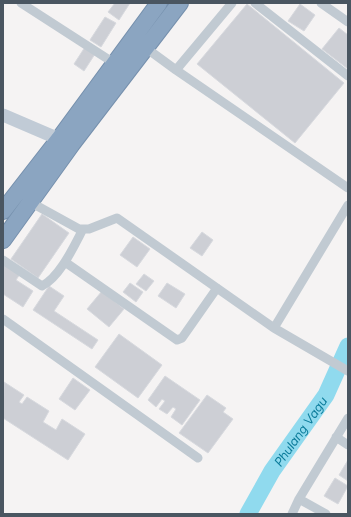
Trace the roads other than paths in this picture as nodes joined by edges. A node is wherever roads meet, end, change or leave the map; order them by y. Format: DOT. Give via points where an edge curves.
graph roads {
  1 [pos="21,3"];
  2 [pos="159,3"];
  3 [pos="180,3"];
  4 [pos="255,3"];
  5 [pos="321,3"];
  6 [pos="227,5"];
  7 [pos="348,22"];
  8 [pos="146,48"];
  9 [pos="114,63"];
  10 [pos="176,70"];
  11 [pos="348,76"];
  12 [pos="3,115"];
  13 [pos="59,139"];
  14 [pos="348,188"];
  15 [pos="30,202"];
  16 [pos="348,205"];
  17 [pos="3,211"];
  18 [pos="83,229"];
  19 [pos="3,240"];
  20 [pos="3,260"];
  21 [pos="65,262"];
  22 [pos="217,288"];
  23 [pos="3,319"];
  24 [pos="274,328"];
  25 [pos="348,371"];
  26 [pos="348,418"];
  27 [pos="336,437"];
  28 [pos="348,444"];
  29 [pos="198,458"];
  30 [pos="300,499"];
  31 [pos="292,514"];
  32 [pos="326,514"];
  1 -- 9 [label="street"];
  2 -- 9 [label="highway"];
  3 -- 8 [label="highway"];
  4 -- 11 [label="street"];
  5 -- 7 [label="street"];
  6 -- 10 [label="street"];
  8 -- 10 [label="street"];
  8 -- 15 [label="highway"];
  9 -- 13 [label="highway"];
  10 -- 14 [label="street"];
  12 -- 13 [label="street"];
  13 -- 17 [label="highway"];
  15 -- 18 [label="street" via="72,226"];
  15 -- 19 [label="highway"];
  16 -- 24 [label="street"];
  18 -- 21 [label="street"];
  18 -- 22 [label="street" via="117,218"];
  20 -- 21 [label="street" via="42,286"];
  21 -- 22 [label="street" via="177,340 182,338"];
  22 -- 24 [label="street"];
  23 -- 29 [label="street"];
  24 -- 25 [label="street"];
  26 -- 27 [label="street"];
  27 -- 28 [label="street"];
  27 -- 30 [label="street"];
  30 -- 31 [label="street"];
  30 -- 32 [label="street"];
}
